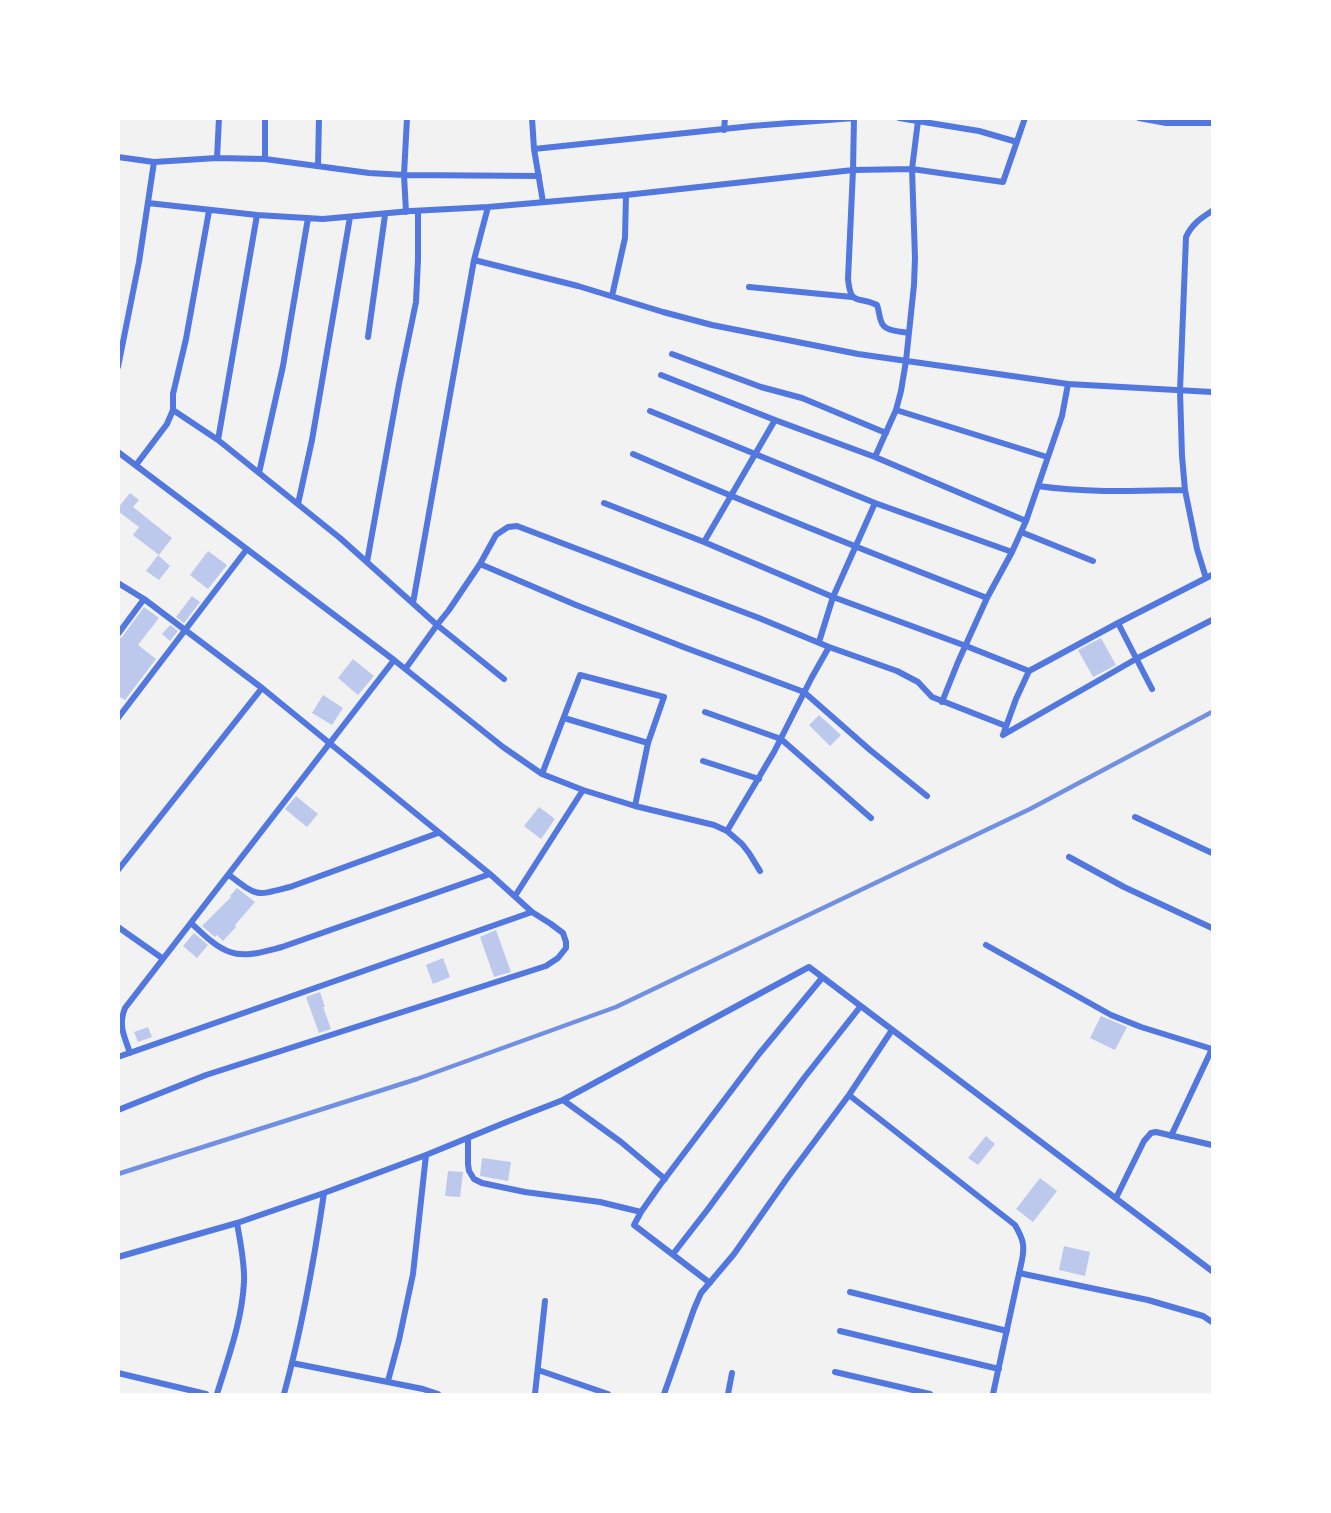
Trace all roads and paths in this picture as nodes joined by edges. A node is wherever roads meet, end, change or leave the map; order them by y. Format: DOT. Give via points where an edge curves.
graph roads {
  1 [pos="219,118"];
  2 [pos="265,118"];
  3 [pos="319,118"];
  4 [pos="407,118"];
  5 [pos="532,118"];
  6 [pos="725,118"];
  7 [pos="899,118"];
  8 [pos="1025,118"];
  9 [pos="1139,118"];
  10 [pos="918,121"];
  11 [pos="776,122"];
  12 [pos="1212,123"];
  13 [pos="724,130"];
  14 [pos="1017,142"];
  15 [pos="534,149"];
  16 [pos="118,157"];
  17 [pos="217,158"];
  18 [pos="265,159"];
  19 [pos="153,162"];
  20 [pos="318,166"];
  21 [pos="912,169"];
  22 [pos="853,170"];
  23 [pos="404,175"];
  24 [pos="539,176"];
  25 [pos="626,195"];
  26 [pos="543,202"];
  27 [pos="148,203"];
  28 [pos="488,207"];
  29 [pos="209,211"];
  30 [pos="418,211"];
  31 [pos="1212,211"];
  32 [pos="406,212"];
  33 [pos="257,215"];
  34 [pos="385,215"];
  35 [pos="350,217"];
  36 [pos="308,218"];
  37 [pos="474,260"];
  38 [pos="749,287"];
  39 [pos="612,296"];
  40 [pos="852,297"];
  41 [pos="909,333"];
  42 [pos="368,337"];
  43 [pos="672,354"];
  44 [pos="906,361"];
  45 [pos="118,367"];
  46 [pos="662,375"];
  47 [pos="1068,384"];
  48 [pos="1180,391"];
  49 [pos="1212,392"];
  50 [pos="173,410"];
  51 [pos="896,410"];
  52 [pos="650,411"];
  53 [pos="775,420"];
  54 [pos="886,433"];
  55 [pos="218,440"];
  56 [pos="118,453"];
  57 [pos="633,454"];
  58 [pos="755,454"];
  59 [pos="875,457"];
  60 [pos="1047,457"];
  61 [pos="136,465"];
  62 [pos="259,473"];
  63 [pos="1038,486"];
  64 [pos="1185,490"];
  65 [pos="731,496"];
  66 [pos="604,503"];
  67 [pos="875,503"];
  68 [pos="298,504"];
  69 [pos="1026,521"];
  70 [pos="1021,532"];
  71 [pos="704,542"];
  72 [pos="854,547"];
  73 [pos="247,549"];
  74 [pos="1012,552"];
  75 [pos="1093,561"];
  76 [pos="368,562"];
  77 [pos="480,564"];
  78 [pos="1209,577"];
  79 [pos="118,583"];
  80 [pos="833,597"];
  81 [pos="987,598"];
  82 [pos="144,599"];
  83 [pos="413,603"];
  84 [pos="1212,620"];
  85 [pos="118,622"];
  86 [pos="126,623"];
  87 [pos="1118,623"];
  88 [pos="437,625"];
  89 [pos="184,630"];
  90 [pos="118,634"];
  91 [pos="819,642"];
  92 [pos="966,646"];
  93 [pos="829,647"];
  94 [pos="1136,659"];
  95 [pos="394,660"];
  96 [pos="406,669"];
  97 [pos="1029,671"];
  98 [pos="504,678"];
  99 [pos="262,688"];
  100 [pos="1152,689"];
  101 [pos="804,692"];
  102 [pos="942,702"];
  103 [pos="705,712"];
  104 [pos="118,718"];
  105 [pos="564,718"];
  106 [pos="1006,726"];
  107 [pos="781,739"];
  108 [pos="331,743"];
  109 [pos="648,743"];
  110 [pos="704,762"];
  111 [pos="542,774"];
  112 [pos="759,779"];
  113 [pos="583,790"];
  114 [pos="927,796"];
  115 [pos="635,806"];
  116 [pos="1135,817"];
  117 [pos="871,818"];
  118 [pos="728,831"];
  119 [pos="438,833"];
  120 [pos="1212,853"];
  121 [pos="1069,857"];
  122 [pos="118,870"];
  123 [pos="760,871"];
  124 [pos="490,874"];
  125 [pos="229,875"];
  126 [pos="515,896"];
  127 [pos="532,912"];
  128 [pos="191,923"];
  129 [pos="1212,928"];
  130 [pos="119,929"];
  131 [pos="986,945"];
  132 [pos="162,958"];
  133 [pos="822,978"];
  134 [pos="860,1007"];
  135 [pos="892,1030"];
  136 [pos="1212,1049"];
  137 [pos="130,1053"];
  138 [pos="118,1057"];
  139 [pos="849,1095"];
  140 [pos="563,1100"];
  141 [pos="118,1110"];
  142 [pos="1171,1136"];
  143 [pos="468,1139"];
  144 [pos="1212,1145"];
  145 [pos="426,1155"];
  146 [pos="665,1179"];
  147 [pos="324,1193"];
  148 [pos="1116,1198"];
  149 [pos="641,1212"];
  150 [pos="237,1223"];
  151 [pos="673,1254"];
  152 [pos="118,1257"];
  153 [pos="1212,1271"];
  154 [pos="1018,1273"];
  155 [pos="710,1282"];
  156 [pos="850,1292"];
  157 [pos="546,1301"];
  158 [pos="1212,1322"];
  159 [pos="840,1331"];
  160 [pos="1007,1331"];
  161 [pos="292,1363"];
  162 [pos="999,1369"];
  163 [pos="538,1370"];
  164 [pos="732,1372"];
  165 [pos="835,1372"];
  166 [pos="118,1373"];
  167 [pos="388,1381"];
  168 [pos="422,1392"];
  169 [pos="206,1395"];
  170 [pos="217,1395"];
  171 [pos="284,1395"];
  172 [pos="438,1395"];
  173 [pos="535,1395"];
  174 [pos="608,1395"];
  175 [pos="664,1395"];
  176 [pos="728,1395"];
  177 [pos="930,1395"];
  178 [pos="993,1395"];
  1 -- 17 [label="street"];
  2 -- 18 [label="street"];
  3 -- 20 [label="street"];
  4 -- 23 [label="street"];
  5 -- 15 [label="street"];
  6 -- 13 [label="street"];
  7 -- 10 [label="street"];
  8 -- 14 [label="street"];
  9 -- 12 [label="street" via="1166,123"];
  10 -- 14 [label="street"];
  10 -- 21 [label="street"];
  11 -- 13 [label="street"];
  11 -- 22 [label="street" via="854,118"];
  13 -- 15 [label="street"];
  14 -- 21 [label="street" via="1003,182"];
  15 -- 24 [label="street"];
  16 -- 19 [label="street"];
  17 -- 18 [label="street"];
  17 -- 19 [label="street"];
  18 -- 20 [label="street"];
  19 -- 27 [label="street"];
  20 -- 23 [label="street"];
  21 -- 22 [label="street"];
  21 -- 41 [label="street" via="915,258"];
  22 -- 25 [label="street"];
  22 -- 40 [label="street" via="848,279"];
  23 -- 24 [label="street"];
  23 -- 32 [label="street"];
  24 -- 26 [label="street"];
  25 -- 26 [label="street"];
  25 -- 39 [label="street" via="625,238"];
  26 -- 28 [label="street"];
  27 -- 29 [label="street"];
  27 -- 45 [label="street"];
  28 -- 30 [label="street"];
  28 -- 37 [label="street"];
  29 -- 33 [label="street"];
  29 -- 50 [label="street"];
  30 -- 32 [label="street"];
  30 -- 76 [label="street" via="416,302"];
  31 -- 48 [label="street" via="1190,228 1186,237"];
  32 -- 34 [label="street"];
  33 -- 36 [label="street"];
  33 -- 55 [label="street"];
  34 -- 35 [label="street"];
  34 -- 42 [label="street"];
  35 -- 36 [label="street"];
  35 -- 68 [label="street"];
  36 -- 62 [label="street" via="284,366"];
  37 -- 39 [label="street"];
  37 -- 83 [label="street"];
  38 -- 40 [label="street"];
  39 -- 44 [label="street" via="712,325"];
  40 -- 41 [label="street" via="877,305 880,321 887,329"];
  41 -- 44 [label="street"];
  43 -- 54 [label="street" via="802,398"];
  44 -- 47 [label="street"];
  44 -- 51 [label="street"];
  46 -- 53 [label="street"];
  47 -- 48 [label="street"];
  47 -- 60 [label="street" via="1062,416"];
  48 -- 49 [label="street"];
  48 -- 64 [label="street"];
  50 -- 55 [label="street"];
  50 -- 61 [label="street"];
  51 -- 54 [label="street"];
  51 -- 60 [label="street"];
  52 -- 58 [label="street"];
  53 -- 58 [label="street"];
  53 -- 59 [label="street"];
  54 -- 59 [label="street"];
  55 -- 62 [label="street"];
  56 -- 61 [label="street"];
  57 -- 65 [label="street"];
  58 -- 65 [label="street"];
  58 -- 67 [label="street"];
  59 -- 69 [label="street"];
  60 -- 63 [label="street"];
  61 -- 73 [label="street"];
  62 -- 68 [label="street"];
  63 -- 64 [label="street" via="1109,491"];
  63 -- 69 [label="street"];
  64 -- 78 [label="street" via="1197,549"];
  65 -- 71 [label="street"];
  65 -- 72 [label="street"];
  66 -- 71 [label="street"];
  67 -- 72 [label="street"];
  67 -- 74 [label="street"];
  68 -- 76 [label="street"];
  69 -- 70 [label="street"];
  70 -- 74 [label="street"];
  70 -- 75 [label="street"];
  71 -- 80 [label="street"];
  72 -- 80 [label="street"];
  72 -- 81 [label="street"];
  73 -- 89 [label="street"];
  73 -- 95 [label="street"];
  74 -- 81 [label="street"];
  76 -- 83 [label="street"];
  77 -- 88 [label="street"];
  77 -- 91 [label="street" via="496,535 517,526"];
  77 -- 101 [label="street"];
  78 -- 87 [label="street"];
  79 -- 82 [label="street"];
  80 -- 91 [label="street"];
  80 -- 92 [label="street"];
  81 -- 92 [label="street"];
  82 -- 86 [label="street"];
  82 -- 89 [label="street"];
  83 -- 88 [label="street"];
  84 -- 94 [label="street"];
  85 -- 86 [label="street"];
  86 -- 90 [label="street"];
  87 -- 94 [label="street"];
  87 -- 97 [label="street"];
  88 -- 96 [label="street"];
  88 -- 98 [label="street"];
  89 -- 99 [label="street"];
  89 -- 104 [label="street"];
  91 -- 93 [label="street"];
  92 -- 97 [label="street"];
  92 -- 102 [label="street"];
  93 -- 101 [label="street"];
  93 -- 102 [label="street" via="909,676"];
  94 -- 100 [label="street"];
  94 -- 106 [label="street" via="1003,735"];
  95 -- 96 [label="street"];
  95 -- 108 [label="street"];
  96 -- 111 [label="street"];
  97 -- 106 [label="street"];
  99 -- 108 [label="street"];
  99 -- 122 [label="street"];
  101 -- 107 [label="street"];
  101 -- 114 [label="street"];
  102 -- 106 [label="street"];
  103 -- 107 [label="street"];
  105 -- 109 [label="street"];
  105 -- 109 [label="street" via="580,675 664,697"];
  105 -- 111 [label="street"];
  107 -- 112 [label="street"];
  107 -- 117 [label="street"];
  108 -- 119 [label="street"];
  108 -- 125 [label="street"];
  109 -- 115 [label="street"];
  110 -- 112 [label="street"];
  111 -- 113 [label="street"];
  112 -- 118 [label="street"];
  113 -- 115 [label="street"];
  113 -- 126 [label="street"];
  115 -- 118 [label="street"];
  116 -- 120 [label="street"];
  118 -- 123 [label="street"];
  119 -- 124 [label="street"];
  119 -- 125 [label="street" via="265,894 255,893"];
  121 -- 129 [label="street"];
  124 -- 126 [label="street"];
  124 -- 128 [label="street" via="258,953 230,952"];
  125 -- 128 [label="street"];
  126 -- 127 [label="street"];
  127 -- 137 [label="street"];
  127 -- 141 [label="street" via="563,933 566,942 558,958 546,966 206,1075"];
  128 -- 132 [label="street"];
  130 -- 132 [label="street"];
  131 -- 136 [label="street" via="1111,1015"];
  132 -- 137 [label="street" via="125,1008 123,1032"];
  133 -- 134 [label="street"];
  133 -- 140 [label="street" via="809,968"];
  133 -- 146 [label="street"];
  134 -- 135 [label="street"];
  134 -- 151 [label="street"];
  135 -- 139 [label="street"];
  135 -- 148 [label="street"];
  136 -- 142 [label="street"];
  137 -- 138 [label="street"];
  139 -- 154 [label="street" via="1015,1226 1023,1238 1024,1251"];
  139 -- 155 [label="street"];
  140 -- 143 [label="street"];
  140 -- 146 [label="street"];
  142 -- 144 [label="street"];
  142 -- 148 [label="street" via="1156,1132 1147,1136"];
  143 -- 145 [label="street"];
  143 -- 149 [label="street" via="469,1171 482,1183"];
  145 -- 147 [label="street"];
  145 -- 167 [label="street" via="413,1274"];
  146 -- 149 [label="street"];
  147 -- 150 [label="street"];
  147 -- 161 [label="street" via="309,1290"];
  148 -- 153 [label="street"];
  149 -- 151 [label="street" via="634,1225"];
  150 -- 152 [label="street"];
  150 -- 170 [label="street" via="244,1280 242,1302"];
  151 -- 155 [label="street"];
  154 -- 158 [label="street" via="1148,1300"];
  154 -- 160 [label="street"];
  155 -- 175 [label="street" via="694,1309"];
  156 -- 160 [label="street"];
  157 -- 163 [label="street"];
  159 -- 162 [label="street"];
  160 -- 162 [label="street"];
  161 -- 167 [label="street"];
  161 -- 171 [label="street"];
  162 -- 178 [label="street"];
  163 -- 173 [label="street"];
  163 -- 174 [label="street"];
  164 -- 176 [label="street"];
  165 -- 177 [label="street"];
  166 -- 169 [label="street"];
  167 -- 168 [label="street"];
  168 -- 172 [label="street"];
}
